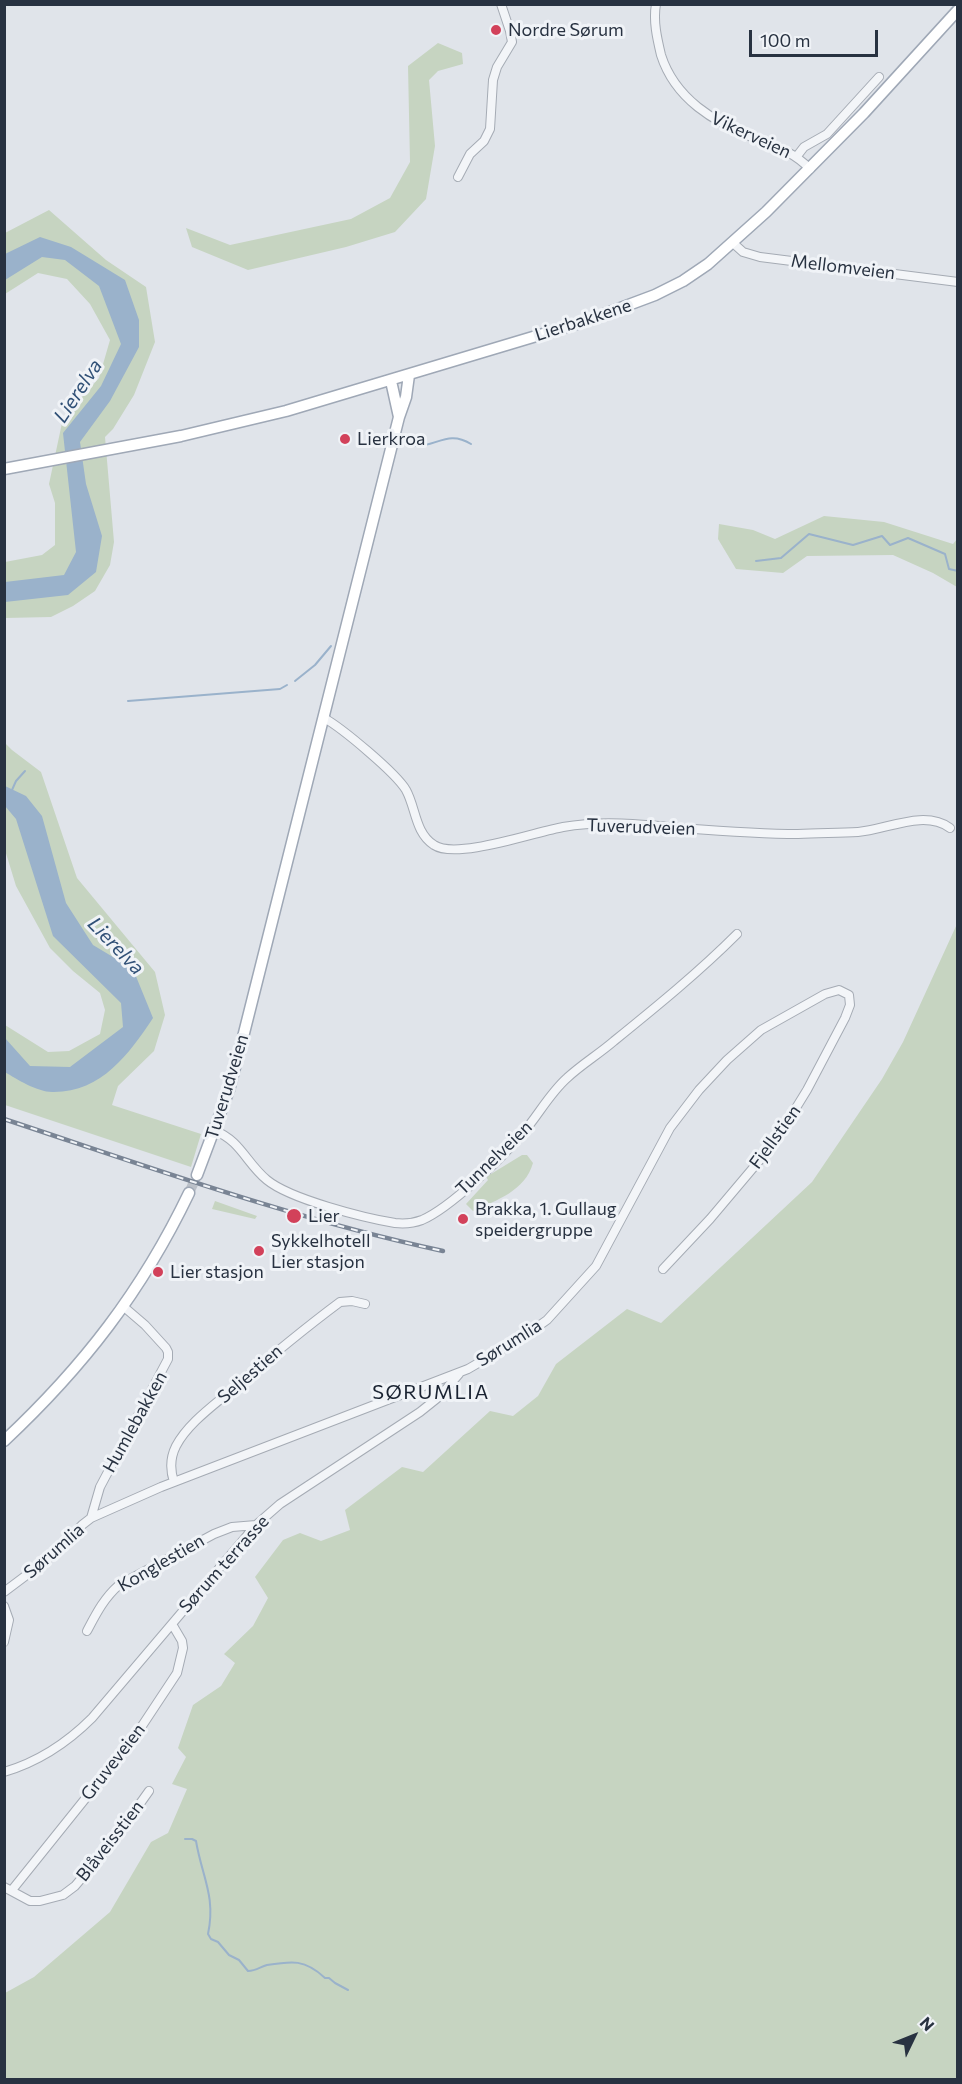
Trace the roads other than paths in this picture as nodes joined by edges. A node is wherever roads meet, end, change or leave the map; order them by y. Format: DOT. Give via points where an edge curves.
graph roads {
  1 [pos="501,4"];
  2 [pos="656,4"];
  3 [pos="957,10"];
  4 [pos="879,78"];
  5 [pos="796,156"];
  6 [pos="810,169"];
  7 [pos="458,177"];
  8 [pos="733,243"];
  9 [pos="957,282"];
  10 [pos="409,375"];
  11 [pos="391,381"];
  12 [pos="399,417"];
  13 [pos="4,469"];
  14 [pos="324,718"];
  15 [pos="950,828"];
  16 [pos="737,934"];
  17 [pos="839,990"];
  18 [pos="215,1131"];
  19 [pos="197,1175"];
  20 [pos="189,1193"];
  21 [pos="663,1269"];
  22 [pos="365,1304"];
  23 [pos="124,1307"];
  24 [pos="461,1372"];
  25 [pos="4,1441"];
  26 [pos="174,1482"];
  27 [pos="92,1518"];
  28 [pos="256,1525"];
  29 [pos="4,1592"];
  30 [pos="4,1606"];
  31 [pos="172,1624"];
  32 [pos="87,1631"];
  33 [pos="4,1641"];
  34 [pos="4,1772"];
  35 [pos="150,1791"];
  36 [pos="8,1888"];
  1 -- 7 [label="street" via="512,42 492,80 490,129"];
  2 -- 5 [label="street, Vikerveien" via="660,51 682,93 719,122"];
  3 -- 6 [label="main road, Lierbakkene"];
  4 -- 5 [label="street" via="827,135"];
  5 -- 6 [label="street, Vikerveien"];
  6 -- 8 [label="main road, Lierbakkene"];
  8 -- 9 [label="street, Mellomveien" via="743,252 760,257"];
  8 -- 10 [label="main road, Lierbakkene" via="696,273 655,296"];
  10 -- 11 [label="main road, Lierbakkene"];
  10 -- 12 [label="main road, Tuverudveien"];
  11 -- 12 [label="main road, Tuverudveien"];
  11 -- 13 [label="main road, Lierbakkene" via="244,422"];
  12 -- 14 [label="main road, Tuverudveien"];
  14 -- 15 [label="street, Tuverudveien" via="395,776 407,792 422,832 433,845 449,850 589,824 647,824 782,834 860,832 919,820"];
  14 -- 18 [label="main road, Tuverudveien" via="242,1045"];
  16 -- 18 [label="street, Tunnelveien" via="699,971 570,1075 495,1162 423,1219 397,1223 296,1195 269,1182 229,1137"];
  17 -- 21 [label="street, Fjellstien" via="849,995 846,1018 791,1117 768,1151"];
  17 -- 24 [label="street, Sørumlia" via="779,1018 727,1060 670,1128 585,1280 542,1324"];
  18 -- 19 [label="main road, Tuverudveien"];
  20 -- 23 [label="main road"];
  22 -- 26 [label="street, Seljestien" via="340,1302 281,1347 193,1425 172,1455"];
  23 -- 25 [label="main road" via="70,1374"];
  23 -- 27 [label="street, Humlebakken" via="150,1330 169,1355 100,1487"];
  24 -- 26 [label="street, Sørumlia"];
  24 -- 28 [label="street, Sørum terrasse" via="420,1412 280,1504"];
  26 -- 27 [label="street, Sørumlia"];
  27 -- 29 [label="street, Sørumlia" via="56,1553"];
  28 -- 31 [label="street, Sørum terrasse"];
  28 -- 32 [label="street, Konglestien" via="213,1534 119,1585 110,1592"];
  30 -- 33 [label="street" via="9,1620"];
  31 -- 34 [label="street, Sørum terrasse" via="78,1732 39,1758"];
  31 -- 36 [label="street, Gruveveien" via="183,1648 177,1673 134,1738"];
  35 -- 36 [label="street, Blåveisstien" via="114,1840 63,1895 30,1901"];
}
